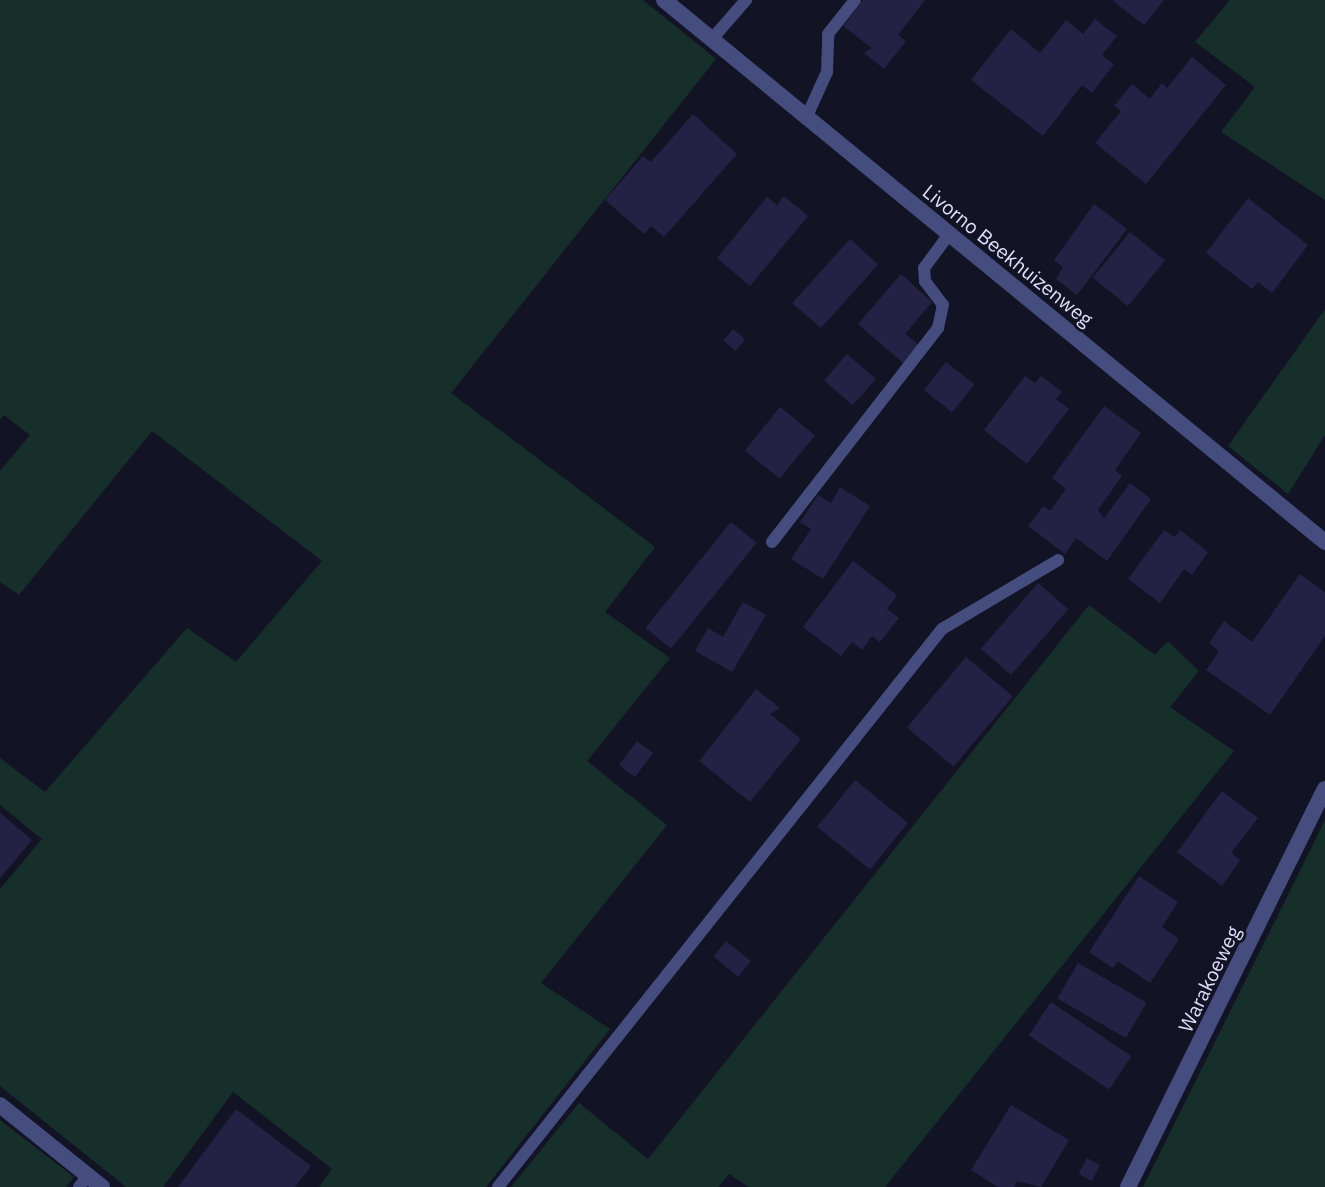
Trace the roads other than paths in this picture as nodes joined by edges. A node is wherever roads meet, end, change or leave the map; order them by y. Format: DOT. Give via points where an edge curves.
graph roads {
  1 [pos="664,0"];
  2 [pos="746,0"];
  3 [pos="855,0"];
  4 [pos="712,39"];
  5 [pos="807,116"];
  6 [pos="950,233"];
  7 [pos="772,542"];
  8 [pos="1325,542"];
  9 [pos="1058,560"];
  10 [pos="1325,789"];
  11 [pos="0,1105"];
  12 [pos="84,1182"];
  13 [pos="102,1187"];
  14 [pos="498,1187"];
  15 [pos="1128,1187"];
  1 -- 4 [label="street, Livorno Beekhuizenweg"];
  2 -- 4 [label="lane"];
  3 -- 5 [label="lane" via="828,34 827,72"];
  4 -- 5 [label="street, Livorno Beekhuizenweg"];
  5 -- 6 [label="street, Livorno Beekhuizenweg"];
  6 -- 7 [label="lane" via="924,268 925,281 943,305 938,328"];
  6 -- 8 [label="street, Livorno Beekhuizenweg"];
  9 -- 14 [label="lane" via="942,629"];
  10 -- 15 [label="street, Warakoeweg"];
  11 -- 12 [label="street"];
  12 -- 13 [label="street"];
}
